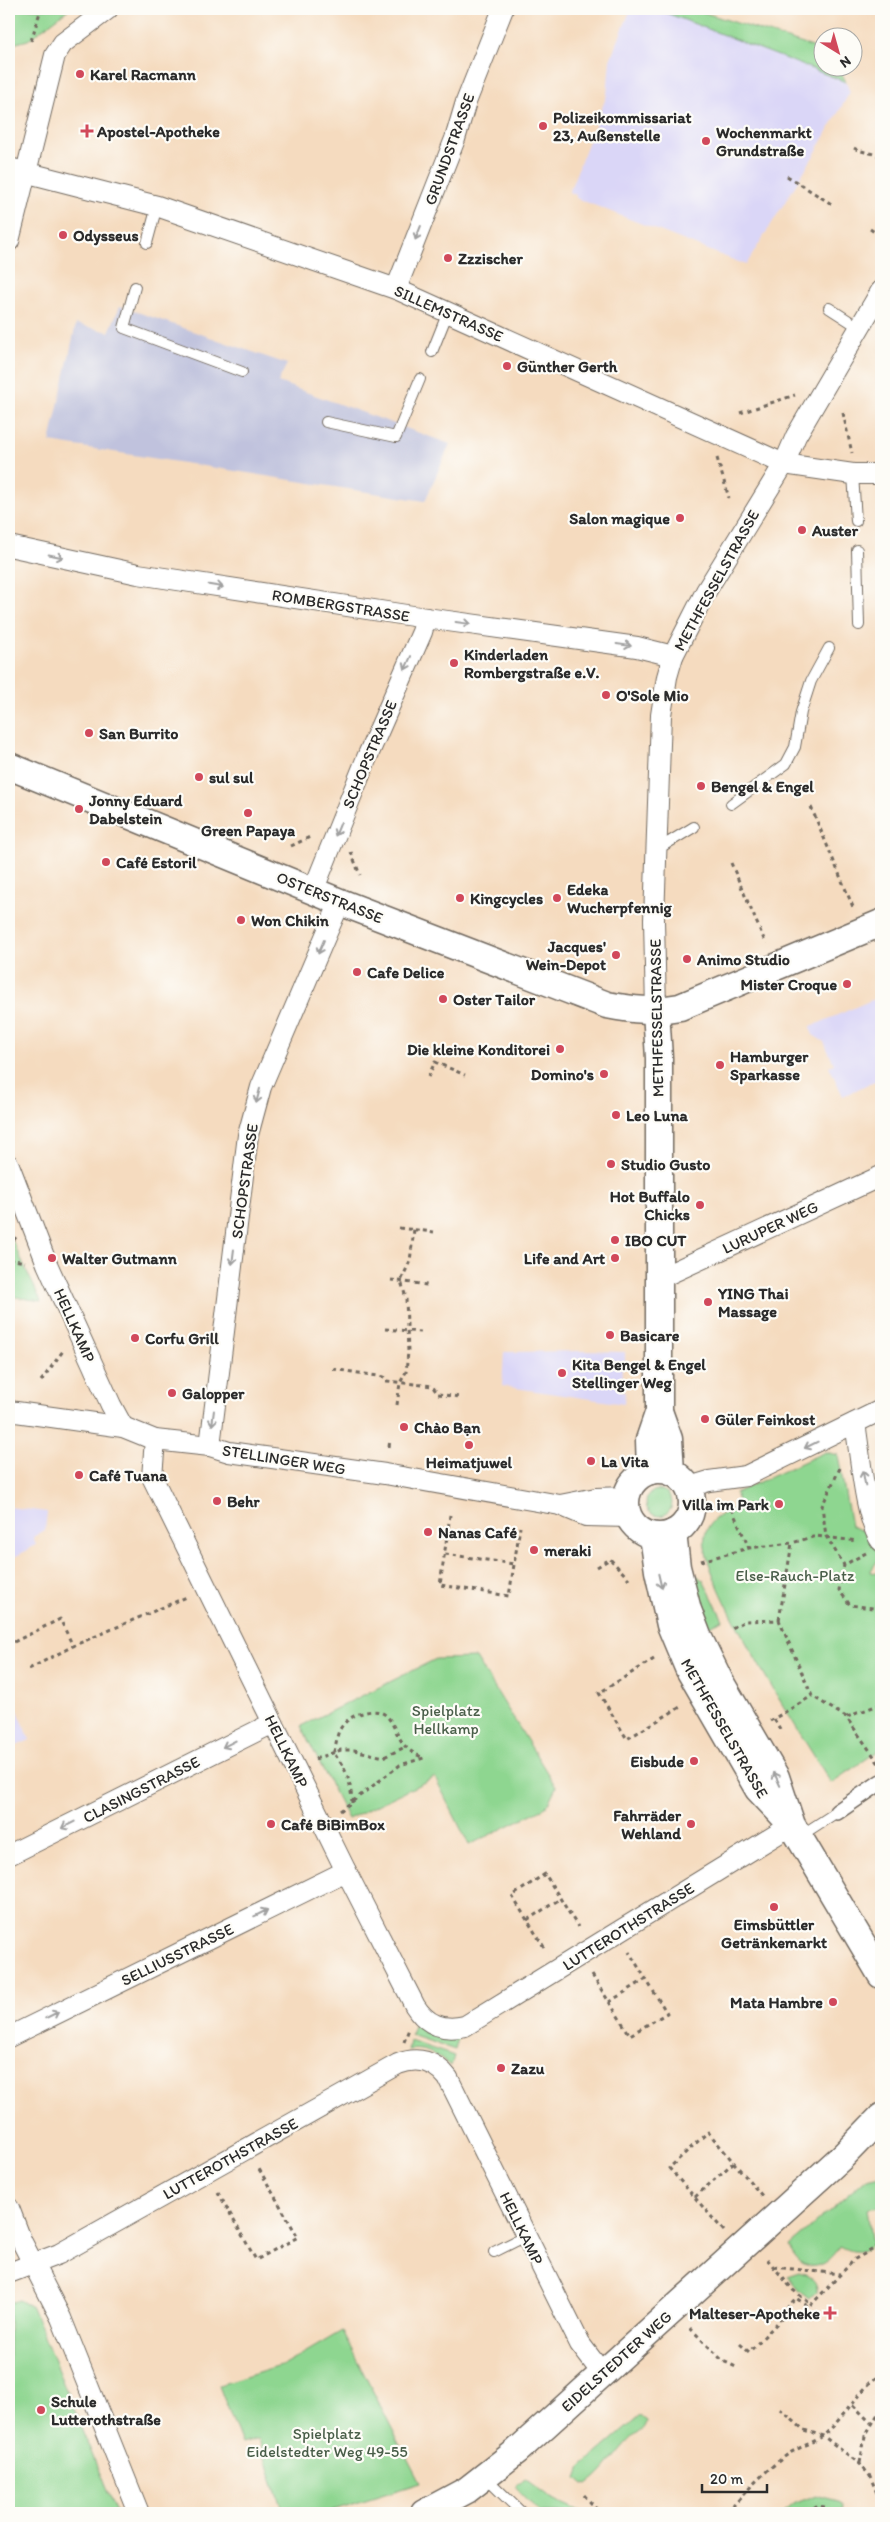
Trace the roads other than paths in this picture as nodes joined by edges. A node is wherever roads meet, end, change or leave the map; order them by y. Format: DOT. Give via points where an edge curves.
graph roads {
  1 [pos="108,9"];
  2 [pos="503,9"];
  3 [pos="17,169"];
  4 [pos="157,206"];
  5 [pos="9,241"];
  6 [pos="147,243"];
  7 [pos="135,287"];
  8 [pos="396,289"];
  9 [pos="881,291"];
  10 [pos="829,308"];
  11 [pos="448,312"];
  12 [pos="860,328"];
  13 [pos="432,352"];
  14 [pos="242,372"];
  15 [pos="420,379"];
  16 [pos="326,422"];
  17 [pos="784,464"];
  18 [pos="853,474"];
  19 [pos="881,474"];
  20 [pos="856,520"];
  21 [pos="9,546"];
  22 [pos="857,550"];
  23 [pos="426,618"];
  24 [pos="859,624"];
  25 [pos="829,648"];
  26 [pos="673,656"];
  27 [pos="9,766"];
  28 [pos="731,804"];
  29 [pos="694,827"];
  30 [pos="655,851"];
  31 [pos="313,891"];
  32 [pos="340,902"];
  33 [pos="881,923"];
  34 [pos="656,1011"];
  35 [pos="9,1165"];
  36 [pos="881,1176"];
  37 [pos="658,1279"];
  38 [pos="881,1410"];
  39 [pos="9,1411"];
  40 [pos="855,1423"];
  41 [pos="123,1427"];
  42 [pos="155,1440"];
  43 [pos="210,1446"];
  44 [pos="670,1477"];
  45 [pos="628,1507"];
  46 [pos="663,1534"];
  47 [pos="877,1545"];
  48 [pos="273,1723"];
  49 [pos="881,1782"];
  50 [pos="837,1812"];
  51 [pos="795,1831"];
  52 [pos="9,1855"];
  53 [pos="346,1871"];
  54 [pos="881,1975"];
  55 [pos="465,2026"];
  56 [pos="9,2037"];
  57 [pos="448,2078"];
  58 [pos="881,2117"];
  59 [pos="881,2139"];
  60 [pos="843,2156"];
  61 [pos="9,2208"];
  62 [pos="526,2236"];
  63 [pos="494,2252"];
  64 [pos="33,2265"];
  65 [pos="9,2273"];
  66 [pos="602,2373"];
  67 [pos="485,2477"];
  68 [pos="139,2513"];
  69 [pos="424,2513"];
  70 [pos="522,2513"];
  1 -- 3 [label="street" via="63,43 55,55"];
  2 -- 8 [label="street, GRUNDSTRASSE, one-way" via="466,102 456,139"];
  3 -- 4 [label="street, SILLEMSTRASSE"];
  3 -- 5 [label="street"];
  4 -- 6 [label="lane"];
  4 -- 8 [label="street, SILLEMSTRASSE"];
  7 -- 14 [label="lane" via="124,328"];
  8 -- 11 [label="street, SILLEMSTRASSE"];
  9 -- 12 [label="street, METHFESSELSTRASSE"];
  10 -- 12 [label="lane"];
  11 -- 13 [label="lane"];
  11 -- 17 [label="street, SILLEMSTRASSE"];
  12 -- 17 [label="street, METHFESSELSTRASSE" via="796,436"];
  15 -- 16 [label="lane" via="396,437"];
  17 -- 18 [label="street, SILLEMSTRASSE"];
  17 -- 26 [label="street, METHFESSELSTRASSE" via="706,591"];
  18 -- 19 [label="street, SILLEMSTRASSE"];
  18 -- 20 [label="lane"];
  21 -- 23 [label="street, ROMBERGSTRASSE, one-way" via="138,574"];
  22 -- 24 [label="lane"];
  23 -- 26 [label="street, ROMBERGSTRASSE, one-way" via="637,647"];
  23 -- 31 [label="street, SCHOPSTRASSE, one-way"];
  25 -- 28 [label="lane" via="811,681 795,747 786,764"];
  26 -- 30 [label="street, METHFESSELSTRASSE" via="661,715"];
  27 -- 31 [label="street, OSTERSTRASSE"];
  29 -- 30 [label="lane"];
  30 -- 34 [label="street, METHFESSELSTRASSE"];
  31 -- 32 [label="street, OSTERSTRASSE"];
  32 -- 34 [label="street, OSTERSTRASSE" via="607,1005"];
  32 -- 43 [label="street, SCHOPSTRASSE, one-way" via="261,1087 248,1135"];
  33 -- 34 [label="street, OSTERSTRASSE" via="680,1007"];
  34 -- 37 [label="street, METHFESSELSTRASSE" via="659,1058"];
  35 -- 41 [label="street, HELLKAMP" via="47,1264"];
  36 -- 37 [label="street, LURUPER WEG"];
  37 -- 44 [label="street, METHFESSELSTRASSE" via="659,1411 649,1440"];
  38 -- 40 [label="street"];
  39 -- 41 [label="street, STELLINGER WEG"];
  40 -- 44 [label="street, one-way" via="746,1476 709,1481"];
  47 -- 40 [label="street, one-way"];
  41 -- 42 [label="street, STELLINGER WEG"];
  42 -- 43 [label="street, STELLINGER WEG"];
  42 -- 48 [label="street, HELLKAMP" via="152,1477"];
  43 -- 45 [label="street, STELLINGER WEG" via="229,1452 385,1474 560,1505 596,1498"];
  44 -- 45 [label="street" via="634,1481"];
  44 -- 46 [label="street, METHFESSELSTRASSE" via="693,1501 692,1511 685,1524"];
  45 -- 46 [label="street" via="639,1529"];
  46 -- 51 [label="street, METHFESSELSTRASSE" via="677,1567 698,1636 776,1777"];
  48 -- 52 [label="street, CLASINGSTRASSE, one-way"];
  48 -- 53 [label="street, HELLKAMP"];
  49 -- 50 [label="street"];
  50 -- 51 [label="lane"];
  51 -- 54 [label="street, METHFESSELSTRASSE"];
  51 -- 55 [label="street, LUTTEROTHSTRASSE"];
  53 -- 55 [label="street, HELLKAMP" via="416,2008 428,2021 439,2026"];
  56 -- 53 [label="street, SELLIUSSTRASSE, one-way"];
  57 -- 62 [label="street, HELLKAMP"];
  57 -- 64 [label="street, LUTTEROTHSTRASSE" via="435,2065 424,2060 398,2064 72,2247"];
  58 -- 60 [label="street, EIDELSTEDTER WEG"];
  59 -- 60 [label="street, EIDELSTEDTER WEG"];
  60 -- 66 [label="street, EIDELSTEDTER WEG"];
  61 -- 64 [label="street"];
  62 -- 63 [label="lane"];
  62 -- 66 [label="street, HELLKAMP" via="580,2344"];
  64 -- 65 [label="street, LUTTEROTHSTRASSE"];
  64 -- 68 [label="street" via="61,2318"];
  66 -- 67 [label="street, EIDELSTEDTER WEG"];
  67 -- 69 [label="street, EIDELSTEDTER WEG" via="446,2503"];
  67 -- 70 [label="lane"];
}
